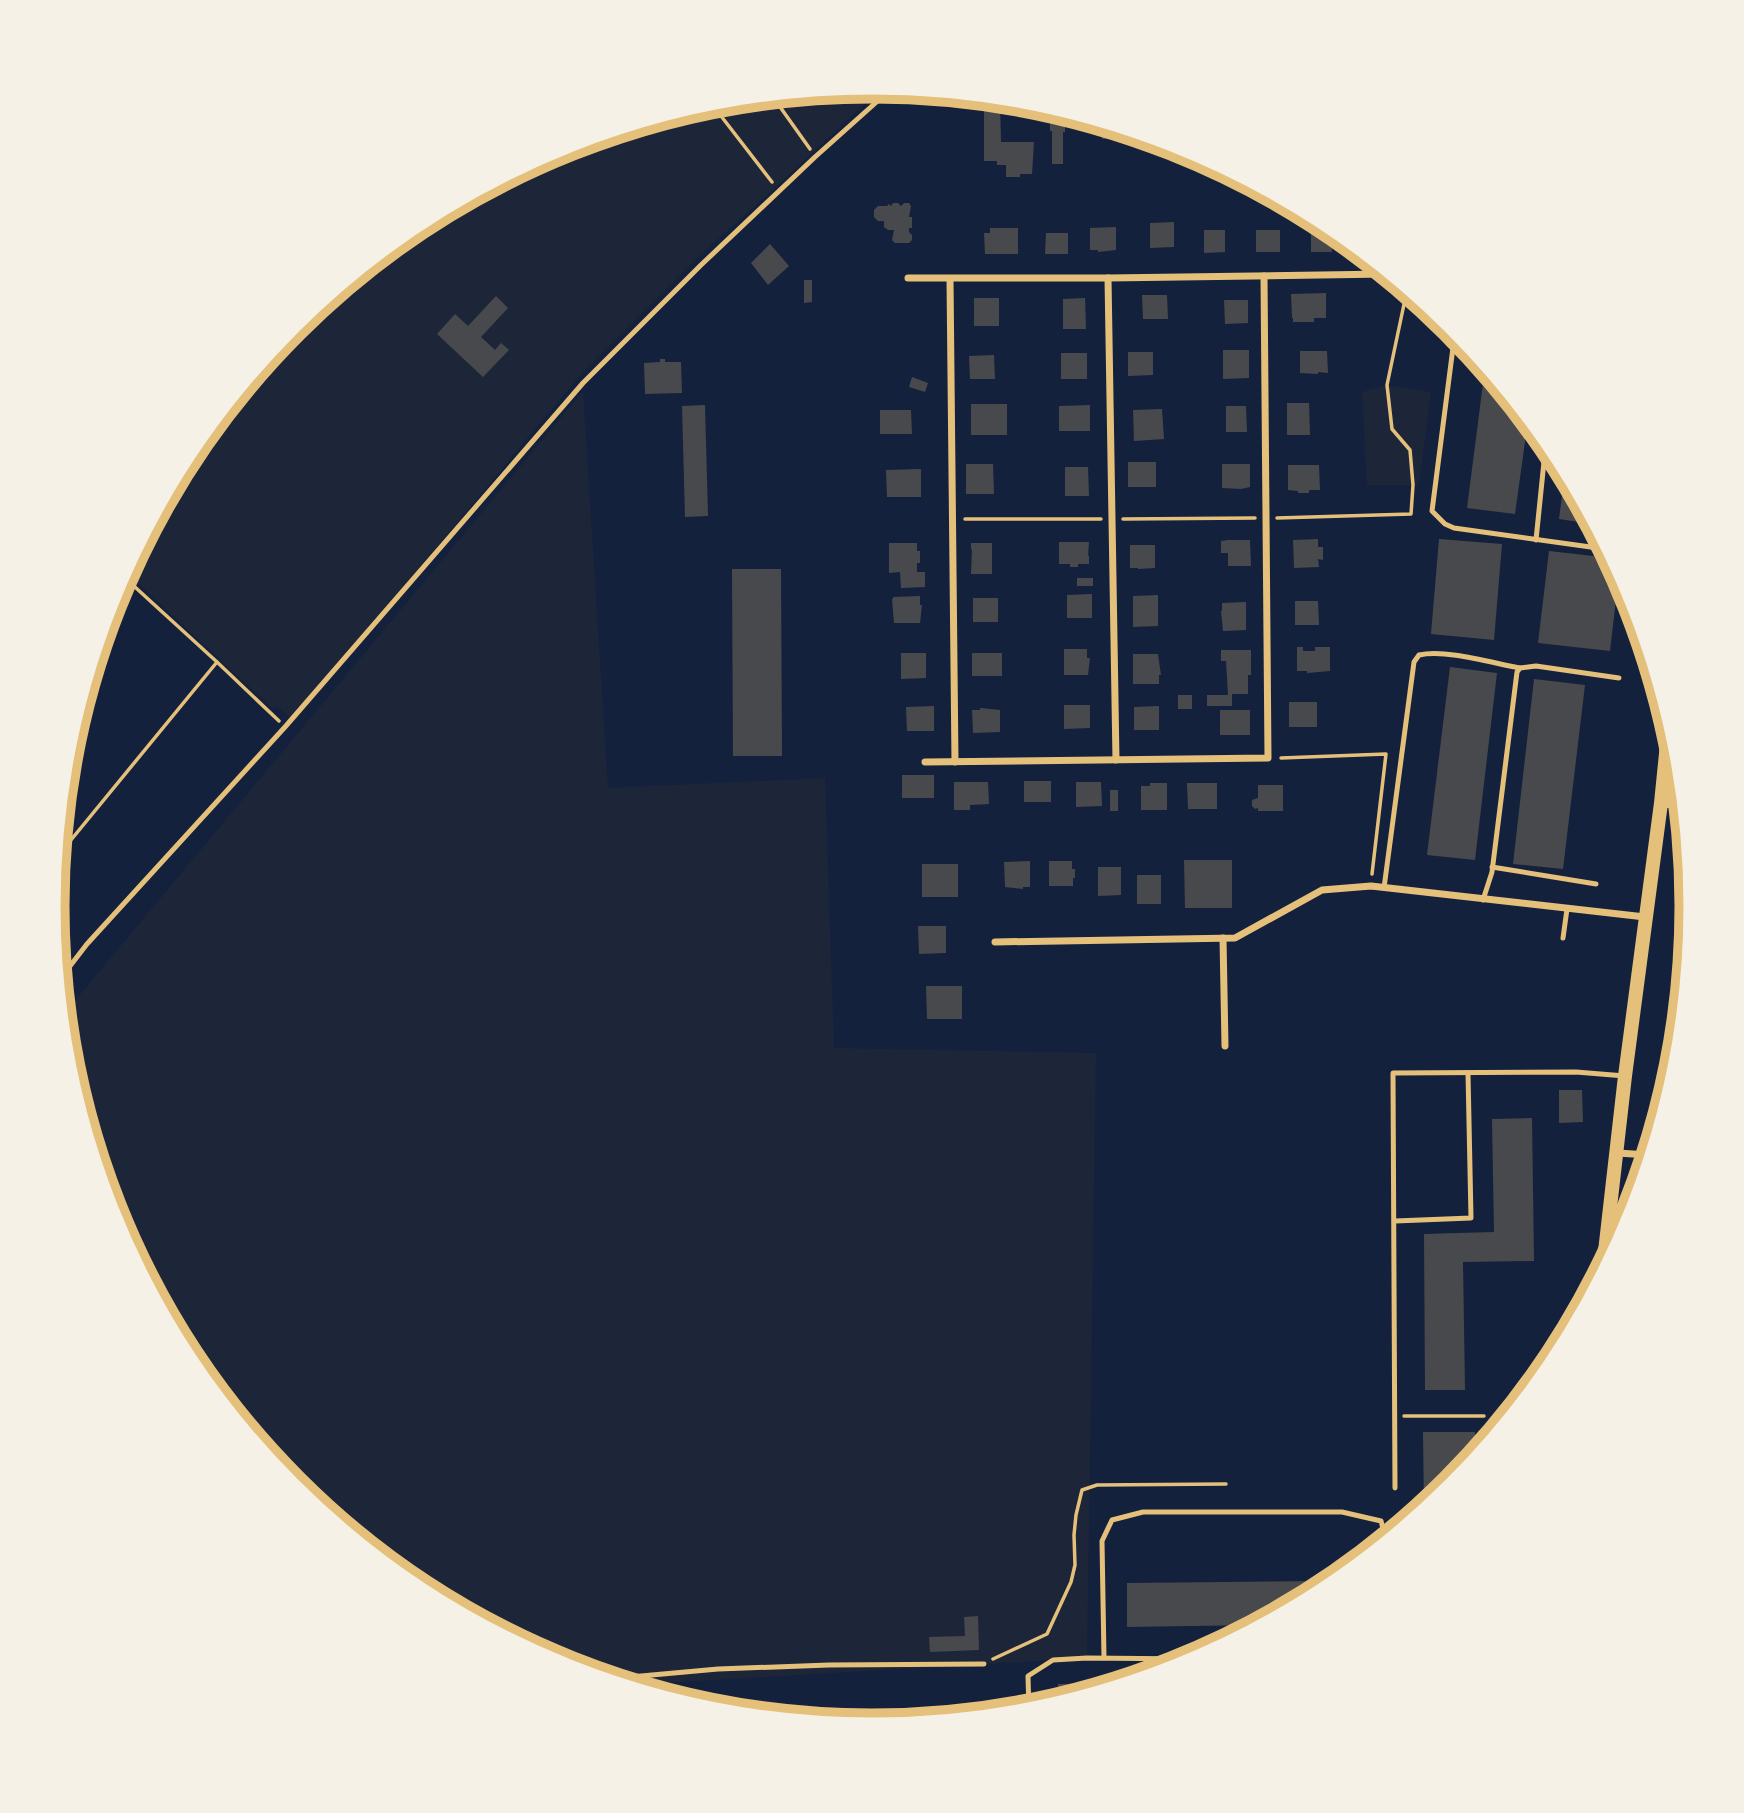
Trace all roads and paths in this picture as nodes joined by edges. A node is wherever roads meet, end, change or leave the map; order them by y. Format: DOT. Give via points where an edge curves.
graph roads {
  1 [pos="880,99"];
  2 [pos="779,105"];
  3 [pos="720,114"];
  4 [pos="815,157"];
  5 [pos="779,191"];
  6 [pos="1373,274"];
  7 [pos="1264,276"];
  8 [pos="908,278"];
  9 [pos="1108,278"];
  10 [pos="950,279"];
  11 [pos="1405,301"];
  12 [pos="1453,347"];
  13 [pos="1544,460"];
  14 [pos="1265,518"];
  15 [pos="1536,540"];
  16 [pos="1595,548"];
  17 [pos="132,584"];
  18 [pos="217,662"];
  19 [pos="1520,668"];
  20 [pos="1619,678"];
  21 [pos="285,727"];
  22 [pos="1268,758"];
  23 [pos="1665,759"];
  24 [pos="1116,760"];
  25 [pos="926,762"];
  26 [pos="955,762"];
  27 [pos="1661,803"];
  28 [pos="1672,805"];
  29 [pos="67,845"];
  30 [pos="1492,867"];
  31 [pos="1596,884"];
  32 [pos="1371,886"];
  33 [pos="1384,888"];
  34 [pos="1483,900"];
  35 [pos="1567,909"];
  36 [pos="1645,917"];
  37 [pos="1563,937"];
  38 [pos="1223,938"];
  39 [pos="995,942"];
  40 [pos="67,970"];
  41 [pos="1225,1046"];
  42 [pos="1468,1073"];
  43 [pos="1625,1076"];
  44 [pos="1617,1153"];
  45 [pos="1640,1154"];
  46 [pos="1395,1221"];
  47 [pos="1606,1241"];
  48 [pos="1395,1416"];
  49 [pos="1492,1423"];
  50 [pos="1226,1484"];
  51 [pos="1395,1488"];
  52 [pos="1383,1530"];
  53 [pos="1104,1658"];
  54 [pos="1163,1659"];
  55 [pos="984,1664"];
  56 [pos="632,1677"];
  57 [pos="1029,1698"];
  1 -- 4 [label="lane"];
  2 -- 4 [label="path"];
  3 -- 5 [label="path"];
  4 -- 5 [label="lane"];
  5 -- 21 [label="lane" via="583,383"];
  6 -- 7 [label="street"];
  7 -- 9 [label="street"];
  7 -- 14 [label="street"];
  8 -- 10 [label="street"];
  9 -- 10 [label="street"];
  9 -- 24 [label="street"];
  10 -- 26 [label="street"];
  11 -- 14 [label="path" via="1387,385 1392,429 1409,450 1410,514"];
  12 -- 15 [label="lane" via="1432,511 1454,528"];
  13 -- 15 [label="lane"];
  14 -- 22 [label="street"];
  15 -- 16 [label="lane"];
  17 -- 18 [label="path"];
  18 -- 21 [label="path"];
  18 -- 29 [label="path"];
  19 -- 20 [label="lane" via="1536,666"];
  19 -- 30 [label="lane"];
  19 -- 33 [label="lane" via="1451,655 1419,655 1414,662"];
  21 -- 40 [label="lane"];
  22 -- 24 [label="street"];
  22 -- 32 [label="path" via="1386,754"];
  23 -- 27 [label="main road"];
  24 -- 26 [label="street"];
  25 -- 26 [label="street"];
  27 -- 28 [label="street"];
  27 -- 36 [label="main road"];
  30 -- 31 [label="lane"];
  30 -- 34 [label="lane"];
  32 -- 33 [label="street"];
  32 -- 38 [label="street" via="1322,890 1235,938"];
  33 -- 34 [label="street"];
  34 -- 35 [label="street"];
  35 -- 36 [label="street"];
  35 -- 37 [label="lane"];
  36 -- 43 [label="main road"];
  38 -- 39 [label="street"];
  38 -- 41 [label="street"];
  42 -- 43 [label="lane"];
  42 -- 46 [label="lane" via="1471,1218"];
  42 -- 46 [label="lane" via="1393,1073"];
  43 -- 44 [label="main road"];
  44 -- 45 [label="street"];
  44 -- 47 [label="main road"];
  46 -- 48 [label="lane"];
  48 -- 49 [label="path" via="1491,1416"];
  48 -- 51 [label="lane"];
  50 -- 55 [label="path" via="1097,1485 1082,1490 1071,1582 1047,1634"];
  52 -- 53 [label="lane" via="1381,1521 1342,1512 1143,1512 1112,1520 1102,1541"];
  53 -- 54 [label="lane"];
  53 -- 57 [label="lane" via="1053,1660 1028,1676"];
  55 -- 56 [label="lane" via="718,1669"];
}
